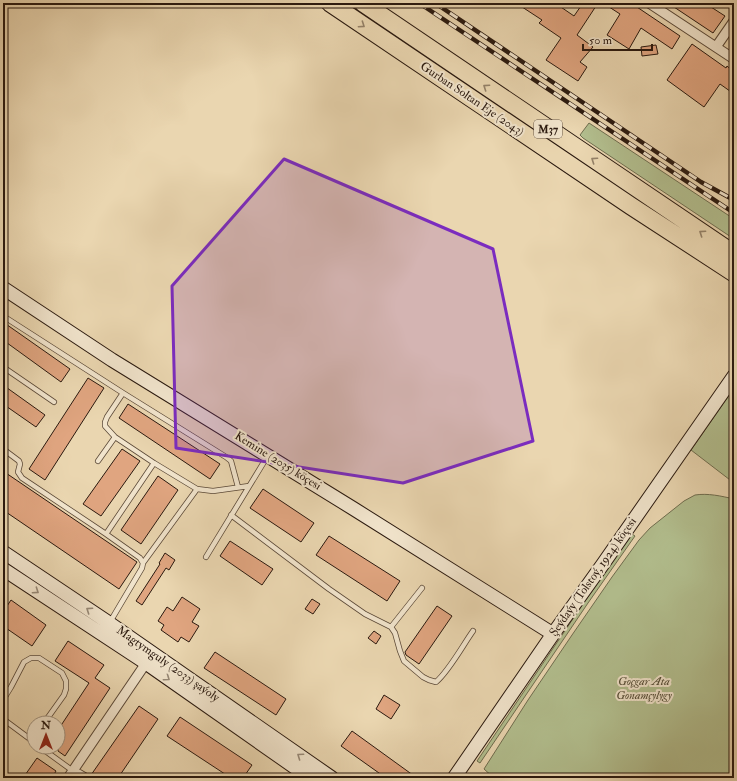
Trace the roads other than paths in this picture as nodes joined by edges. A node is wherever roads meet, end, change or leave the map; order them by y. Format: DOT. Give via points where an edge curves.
graph roads {
  1 [pos="330,3"];
  2 [pos="362,3"];
  3 [pos="649,3"];
  4 [pos="734,20"];
  5 [pos="716,47"];
  6 [pos="734,59"];
  7 [pos="732,268"];
  8 [pos="3,288"];
  9 [pos="3,316"];
  10 [pos="3,367"];
  11 [pos="734,376"];
  12 [pos="123,393"];
  13 [pos="54,402"];
  14 [pos="115,437"];
  15 [pos="3,449"];
  16 [pos="268,455"];
  17 [pos="98,461"];
  18 [pos="154,463"];
  19 [pos="249,486"];
  20 [pos="238,487"];
  21 [pos="197,489"];
  22 [pos="231,515"];
  23 [pos="106,534"];
  24 [pos="3,552"];
  25 [pos="206,557"];
  26 [pos="143,563"];
  27 [pos="3,569"];
  28 [pos="422,588"];
  29 [pos="109,623"];
  30 [pos="391,627"];
  31 [pos="473,631"];
  32 [pos="553,634"];
  33 [pos="146,663"];
  34 [pos="3,700"];
  35 [pos="50,715"];
  36 [pos="3,719"];
  37 [pos="26,735"];
  38 [pos="49,755"];
  39 [pos="71,775"];
  40 [pos="85,778"];
  41 [pos="310,778"];
  42 [pos="332,778"];
  43 [pos="454,778"];
  1 -- 7 [label="highway, Gurban Soltan Eje (2043) / M37, one-way" via="631,206"];
  7 -- 2 [label="highway, Gurban Soltan Eje (2043) / M37, one-way"];
  3 -- 5 [label="street"];
  4 -- 5 [label="street"];
  5 -- 6 [label="street"];
  8 -- 16 [label="street, Kemine (2035) köçesi" via="112,360"];
  9 -- 12 [label="lane"];
  10 -- 13 [label="lane"];
  11 -- 32 [label="street, Şeýdaýy (Tolstoý, 1924) köçesi"];
  12 -- 14 [label="lane" via="105,422 105,426"];
  12 -- 20 [label="lane" via="231,461"];
  14 -- 17 [label="lane"];
  14 -- 18 [label="lane"];
  15 -- 23 [label="lane" via="19,461 18,472 22,478"];
  16 -- 19 [label="lane"];
  16 -- 32 [label="street, Kemine (2035) köçesi"];
  18 -- 21 [label="lane"];
  18 -- 23 [label="lane"];
  19 -- 20 [label="lane"];
  19 -- 22 [label="lane"];
  20 -- 21 [label="lane" via="213,491"];
  21 -- 26 [label="lane"];
  22 -- 25 [label="lane"];
  22 -- 30 [label="lane" via="329,590 365,614"];
  23 -- 26 [label="lane" via="140,558"];
  29 -- 24 [label="street, Magtymguly (2033) şaýoly, one-way"];
  26 -- 29 [label="lane"];
  27 -- 33 [label="street, Magtymguly (2033) şaýoly, one-way"];
  28 -- 30 [label="lane"];
  42 -- 29 [label="street, Magtymguly (2033) şaýoly, one-way"];
  30 -- 31 [label="lane" via="404,661 423,677 436,682"];
  32 -- 43 [label="street, Şeýdaýy (Tolstoý, 1924) köçesi"];
  33 -- 39 [label="street"];
  33 -- 41 [label="street, Magtymguly (2033) şaýoly, one-way"];
  34 -- 35 [label="lane" via="24,662 31,658 39,658 62,673 66,681 64,695"];
  36 -- 37 [label="lane"];
  38 -- 39 [label="lane"];
  39 -- 40 [label="street"];
}
